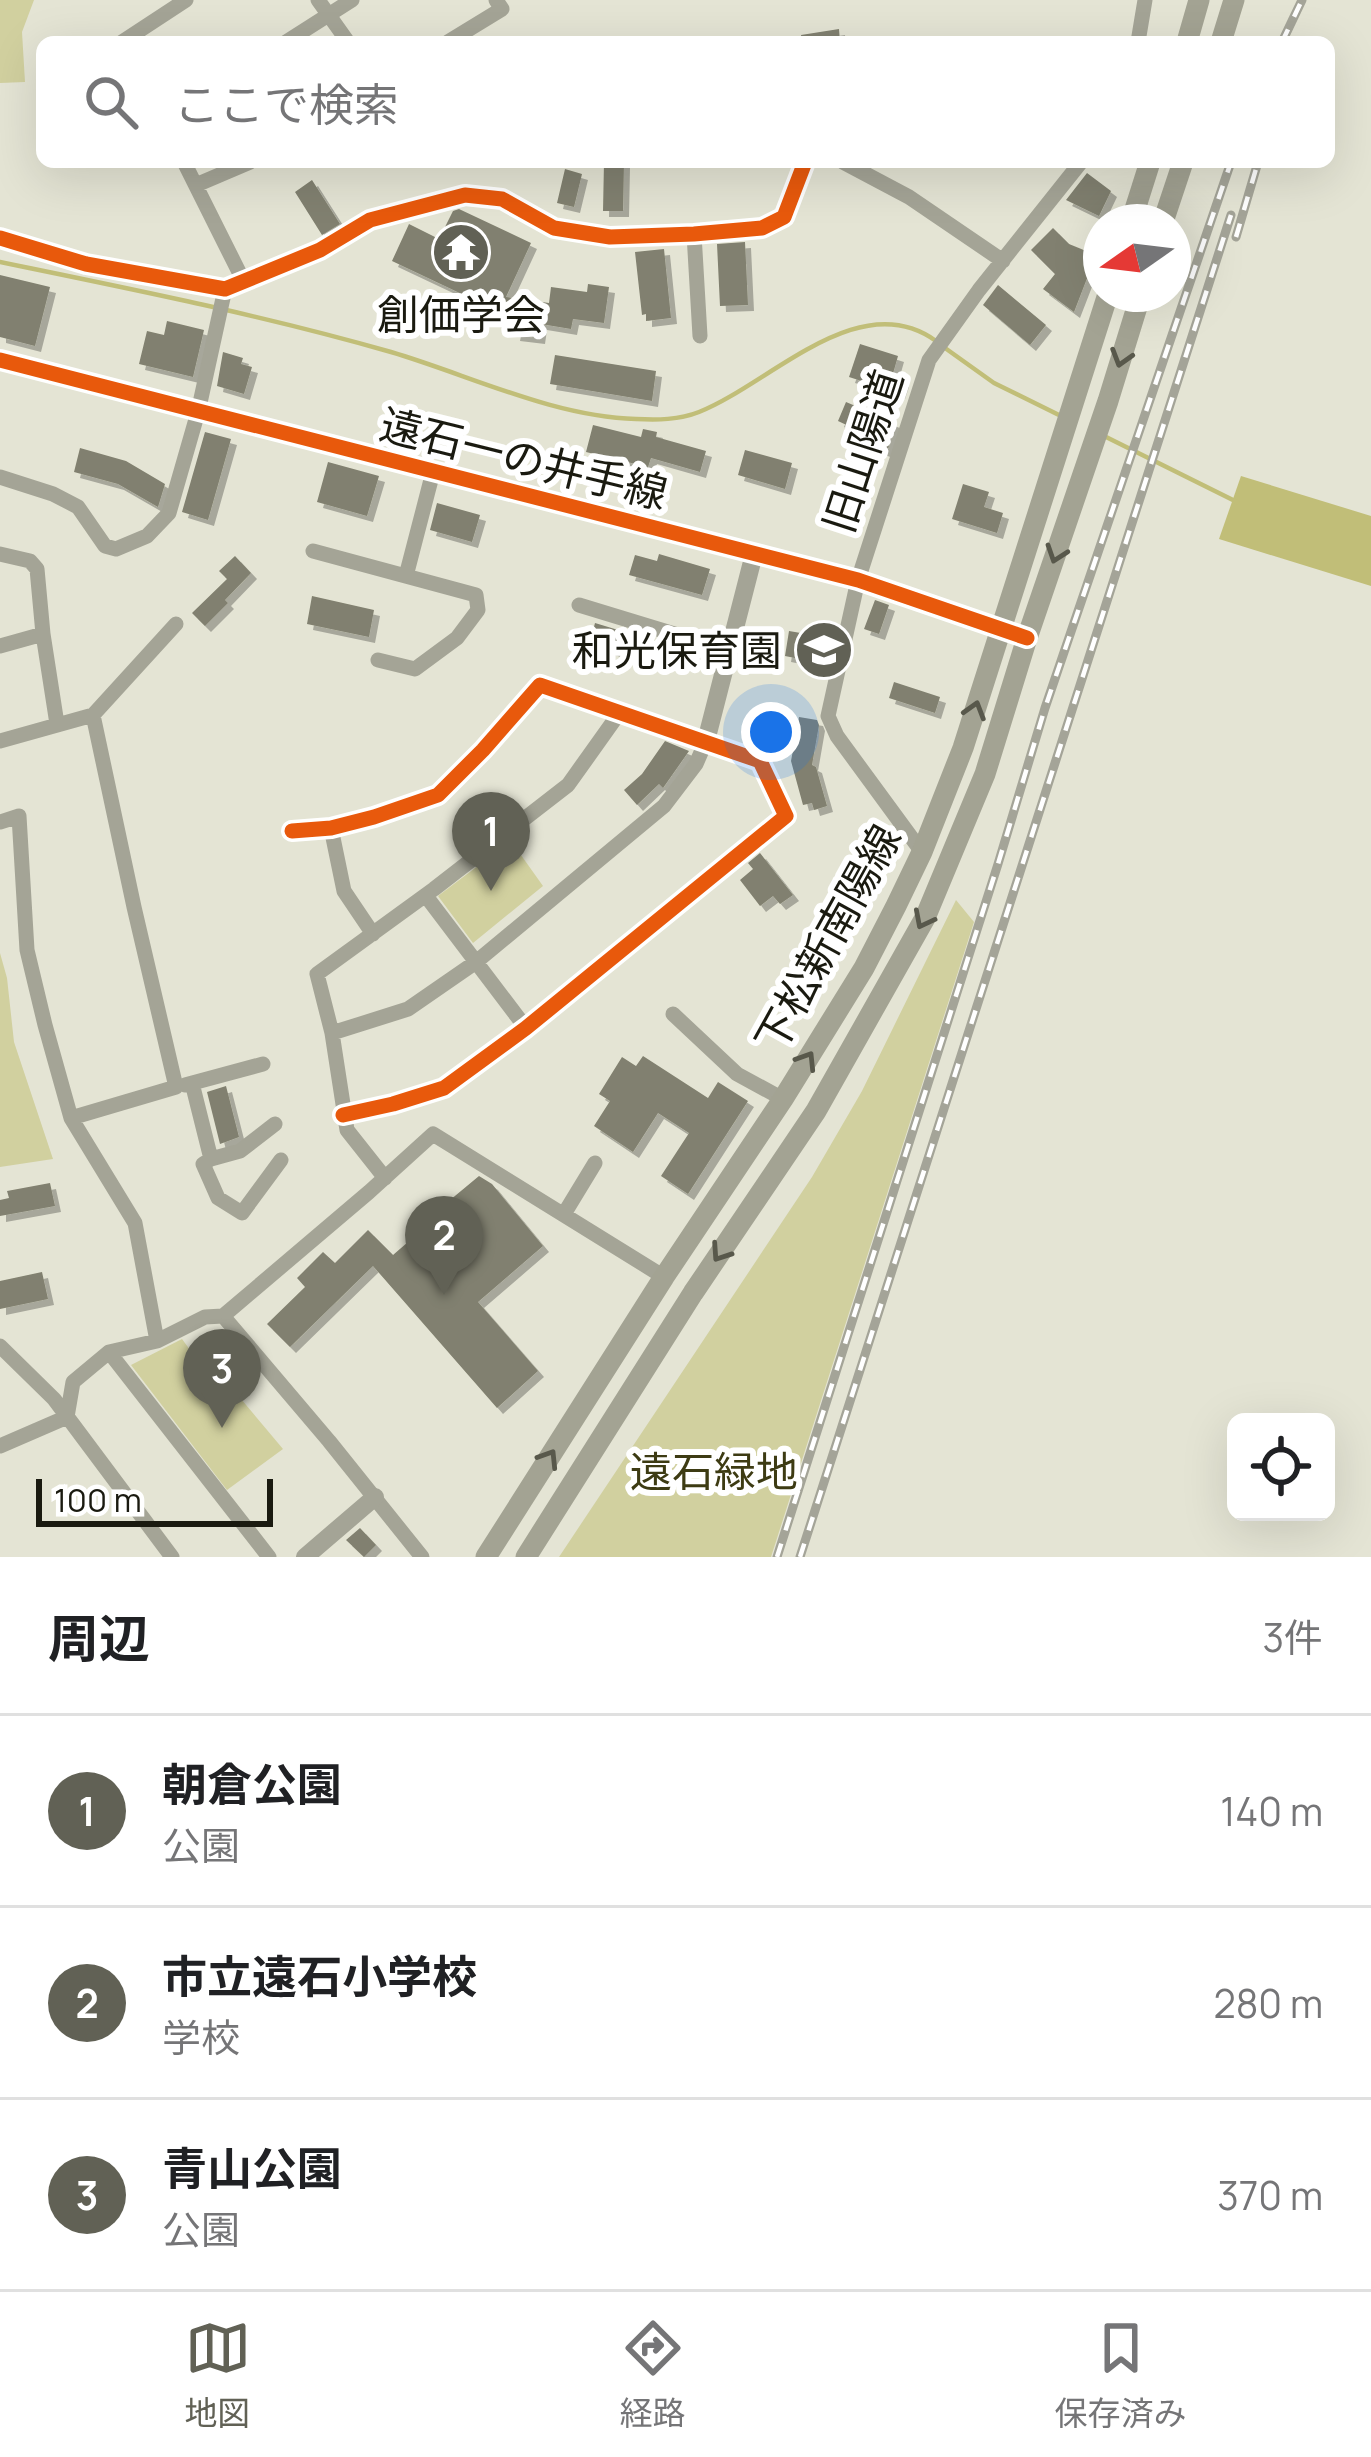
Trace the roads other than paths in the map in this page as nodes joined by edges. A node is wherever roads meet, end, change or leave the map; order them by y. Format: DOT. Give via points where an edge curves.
graph roads {
  1 [pos="186,0"];
  2 [pos="318,0"];
  3 [pos="352,0"];
  4 [pos="496,0"];
  5 [pos="1145,0"];
  6 [pos="1199,0"];
  7 [pos="1234,0"];
  8 [pos="329,15"];
  9 [pos="131,36"];
  10 [pos="296,36"];
  11 [pos="344,36"];
  12 [pos="458,36"];
  13 [pos="1139,36"];
  14 [pos="1189,36"];
  15 [pos="1223,36"];
  16 [pos="187,168"];
  17 [pos="236,168"];
  18 [pos="804,168"];
  19 [pos="854,168"];
  20 [pos="1076,168"];
  21 [pos="1148,168"];
  22 [pos="1181,168"];
  23 [pos="196,185"];
  24 [pos="1137,204"];
  25 [pos="1169,204"];
  26 [pos="694,234"];
  27 [pos="0,238"];
  28 [pos="1003,261"];
  29 [pos="243,280"];
  30 [pos="225,290"];
  31 [pos="1102,312"];
  32 [pos="1135,312"];
  33 [pos="700,336"];
  34 [pos="0,360"];
  35 [pos="198,412"];
  36 [pos="433,472"];
  37 [pos="0,477"];
  38 [pos="314,551"];
  39 [pos="0,554"];
  40 [pos="754,554"];
  41 [pos="406,576"];
  42 [pos="858,580"];
  43 [pos="579,605"];
  44 [pos="176,624"];
  45 [pos="1000,627"];
  46 [pos="43,634"];
  47 [pos="1027,638"];
  48 [pos="0,646"];
  49 [pos="730,651"];
  50 [pos="378,660"];
  51 [pos="620,712"];
  52 [pos="93,716"];
  53 [pos="57,724"];
  54 [pos="0,741"];
  55 [pos="706,741"];
  56 [pos="0,822"];
  57 [pos="331,828"];
  58 [pos="292,831"];
  59 [pos="922,852"];
  60 [pos="426,896"];
  61 [pos="373,934"];
  62 [pos="476,962"];
  63 [pos="673,1014"];
  64 [pos="526,1028"];
  65 [pos="332,1033"];
  66 [pos="263,1064"];
  67 [pos="184,1085"];
  68 [pos="783,1099"];
  69 [pos="344,1114"];
  70 [pos="70,1118"];
  71 [pos="275,1124"];
  72 [pos="211,1159"];
  73 [pos="281,1160"];
  74 [pos="596,1163"];
  75 [pos="385,1178"];
  76 [pos="564,1214"];
  77 [pos="664,1277"];
  78 [pos="223,1316"];
  79 [pos="158,1341"];
  80 [pos="0,1346"];
  81 [pos="110,1352"];
  82 [pos="67,1417"];
  83 [pos="0,1446"];
  84 [pos="375,1497"];
  85 [pos="172,1557"];
  86 [pos="269,1557"];
  87 [pos="305,1557"];
  88 [pos="422,1557"];
  89 [pos="486,1557"];
  90 [pos="526,1557"];
  1 -- 9 [label="street"];
  2 -- 8 [label="street"];
  3 -- 8 [label="street"];
  4 -- 12 [label="street" via="502,9"];
  5 -- 13 [label="street"];
  6 -- 14 [label="main road"];
  7 -- 15 [label="main road"];
  8 -- 10 [label="street"];
  8 -- 11 [label="street"];
  16 -- 23 [label="street"];
  17 -- 23 [label="street"];
  18 -- 26 [label="street" via="784,217"];
  19 -- 28 [label="street"];
  20 -- 28 [label="street, 旧山陽道"];
  21 -- 24 [label="main road"];
  22 -- 25 [label="main road"];
  23 -- 29 [label="street"];
  26 -- 29 [label="street" via="610,237 554,228 502,199 465,196 370,220"];
  26 -- 33 [label="street"];
  27 -- 30 [label="street"];
  28 -- 42 [label="street, 旧山陽道" via="929,360"];
  29 -- 30 [label="street"];
  30 -- 35 [label="street"];
  31 -- 45 [label="main road, 下松新南陽線"];
  32 -- 47 [label="main road, 下松新南陽線, one-way"];
  34 -- 35 [label="street, 遠石一の井手線"];
  35 -- 36 [label="street, 遠石一の井手線"];
  35 -- 37 [label="street" via="169,513 147,536 116,549 105,546 78,507"];
  36 -- 40 [label="street, 遠石一の井手線"];
  36 -- 41 [label="street"];
  38 -- 41 [label="street"];
  39 -- 46 [label="street" via="37,569"];
  40 -- 42 [label="street, 遠石一の井手線"];
  40 -- 49 [label="street"];
  41 -- 50 [label="street" via="476,595 478,610 457,638 415,669"];
  42 -- 45 [label="street, 遠石一の井手線"];
  42 -- 59 [label="street, 旧山陽道" via="828,716"];
  43 -- 49 [label="street"];
  44 -- 52 [label="street"];
  45 -- 47 [label="street, 遠石一の井手線"];
  59 -- 45 [label="main road, 下松新南陽線, one-way"];
  46 -- 48 [label="street"];
  46 -- 53 [label="street"];
  47 -- 90 [label="main road, 下松新南陽線, one-way" via="985,774 925,917 816,1111"];
  49 -- 55 [label="street"];
  51 -- 55 [label="street"];
  51 -- 57 [label="street" via="540,685 438,795"];
  51 -- 60 [label="street" via="568,785"];
  52 -- 53 [label="street"];
  52 -- 67 [label="street" via="134,908"];
  53 -- 54 [label="street"];
  55 -- 62 [label="street" via="664,806"];
  55 -- 64 [label="street" via="760,761 786,816"];
  56 -- 70 [label="street" via="19,816 27,950"];
  57 -- 58 [label="street"];
  57 -- 61 [label="street" via="344,891"];
  68 -- 59 [label="main road, 下松新南陽線, one-way" via="864,968"];
  60 -- 61 [label="street"];
  60 -- 62 [label="street"];
  61 -- 65 [label="street" via="317,974"];
  62 -- 64 [label="street"];
  62 -- 65 [label="street" via="408,1010"];
  63 -- 68 [label="street" via="737,1074"];
  64 -- 69 [label="street" via="444,1088"];
  65 -- 69 [label="street"];
  66 -- 67 [label="street"];
  67 -- 70 [label="street"];
  67 -- 72 [label="street"];
  68 -- 77 [label="main road, 下松新南陽線"];
  69 -- 75 [label="street" via="347,1130"];
  70 -- 79 [label="street" via="135,1223"];
  71 -- 72 [label="street" via="240,1150"];
  72 -- 73 [label="street" via="203,1164 218,1198 242,1214"];
  74 -- 76 [label="street"];
  75 -- 76 [label="street" via="433,1134"];
  75 -- 78 [label="street"];
  76 -- 77 [label="street"];
  89 -- 77 [label="main road, 下松新南陽線, one-way"];
  78 -- 79 [label="street"];
  78 -- 84 [label="street"];
  79 -- 81 [label="street"];
  80 -- 82 [label="street"];
  81 -- 82 [label="street" via="73,1382"];
  81 -- 86 [label="street"];
  82 -- 83 [label="street"];
  82 -- 85 [label="street"];
  84 -- 87 [label="street"];
  84 -- 88 [label="street"];
}
